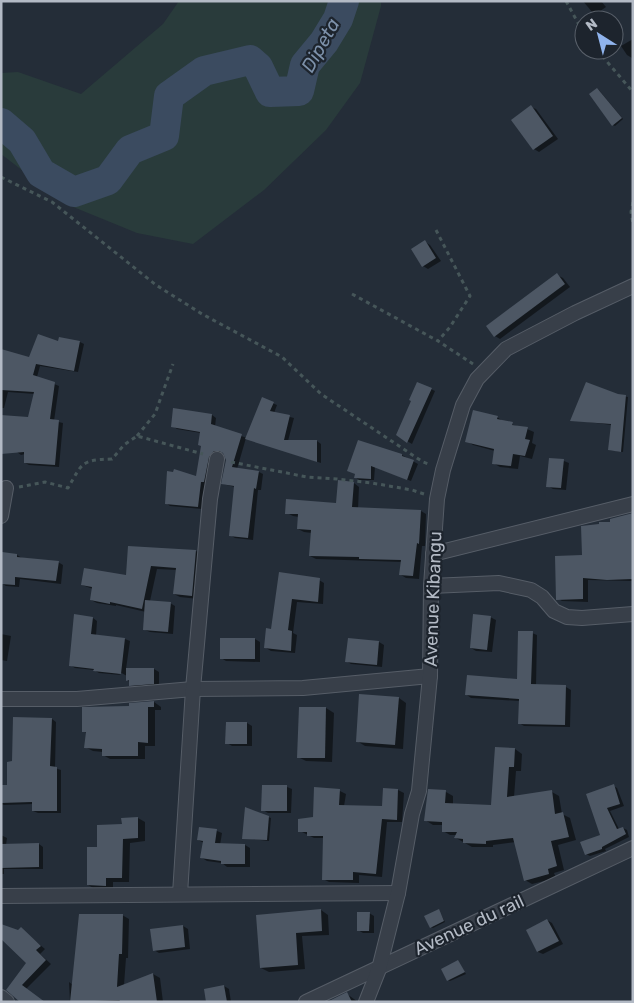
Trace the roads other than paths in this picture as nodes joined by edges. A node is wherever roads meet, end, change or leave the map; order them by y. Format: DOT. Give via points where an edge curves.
graph roads {
  1 [pos="633,286"];
  2 [pos="217,459"];
  3 [pos="6,488"];
  4 [pos="633,504"];
  5 [pos="1,516"];
  6 [pos="434,554"];
  7 [pos="432,586"];
  8 [pos="633,614"];
  9 [pos="430,676"];
  10 [pos="193,689"];
  11 [pos="1,699"];
  12 [pos="633,848"];
  13 [pos="398,893"];
  14 [pos="180,894"];
  15 [pos="1,896"];
  16 [pos="379,968"];
  17 [pos="1,996"];
  18 [pos="7,1002"];
  19 [pos="306,1002"];
  20 [pos="366,1002"];
  1 -- 6 [label="street, Avenue Kibangu" via="506,349 477,379 463,405 443,470 437,498"];
  2 -- 10 [label="street" via="210,498"];
  3 -- 5 [label="street"];
  4 -- 6 [label="street"];
  6 -- 7 [label="street, Avenue Kibangu"];
  7 -- 8 [label="street" via="499,583 531,590 554,611 567,617"];
  7 -- 9 [label="street, Avenue Kibangu"];
  9 -- 10 [label="street" via="303,688"];
  9 -- 13 [label="street, Avenue Kibangu" via="419,792"];
  10 -- 11 [label="street" via="77,699"];
  10 -- 14 [label="street"];
  12 -- 16 [label="street, Avenue du rail"];
  13 -- 14 [label="street"];
  13 -- 16 [label="street, Avenue Kibangu"];
  14 -- 15 [label="street"];
  16 -- 19 [label="street, Avenue du rail"];
  16 -- 20 [label="street, Avenue Kibangu"];
  17 -- 18 [label="street"];
}
